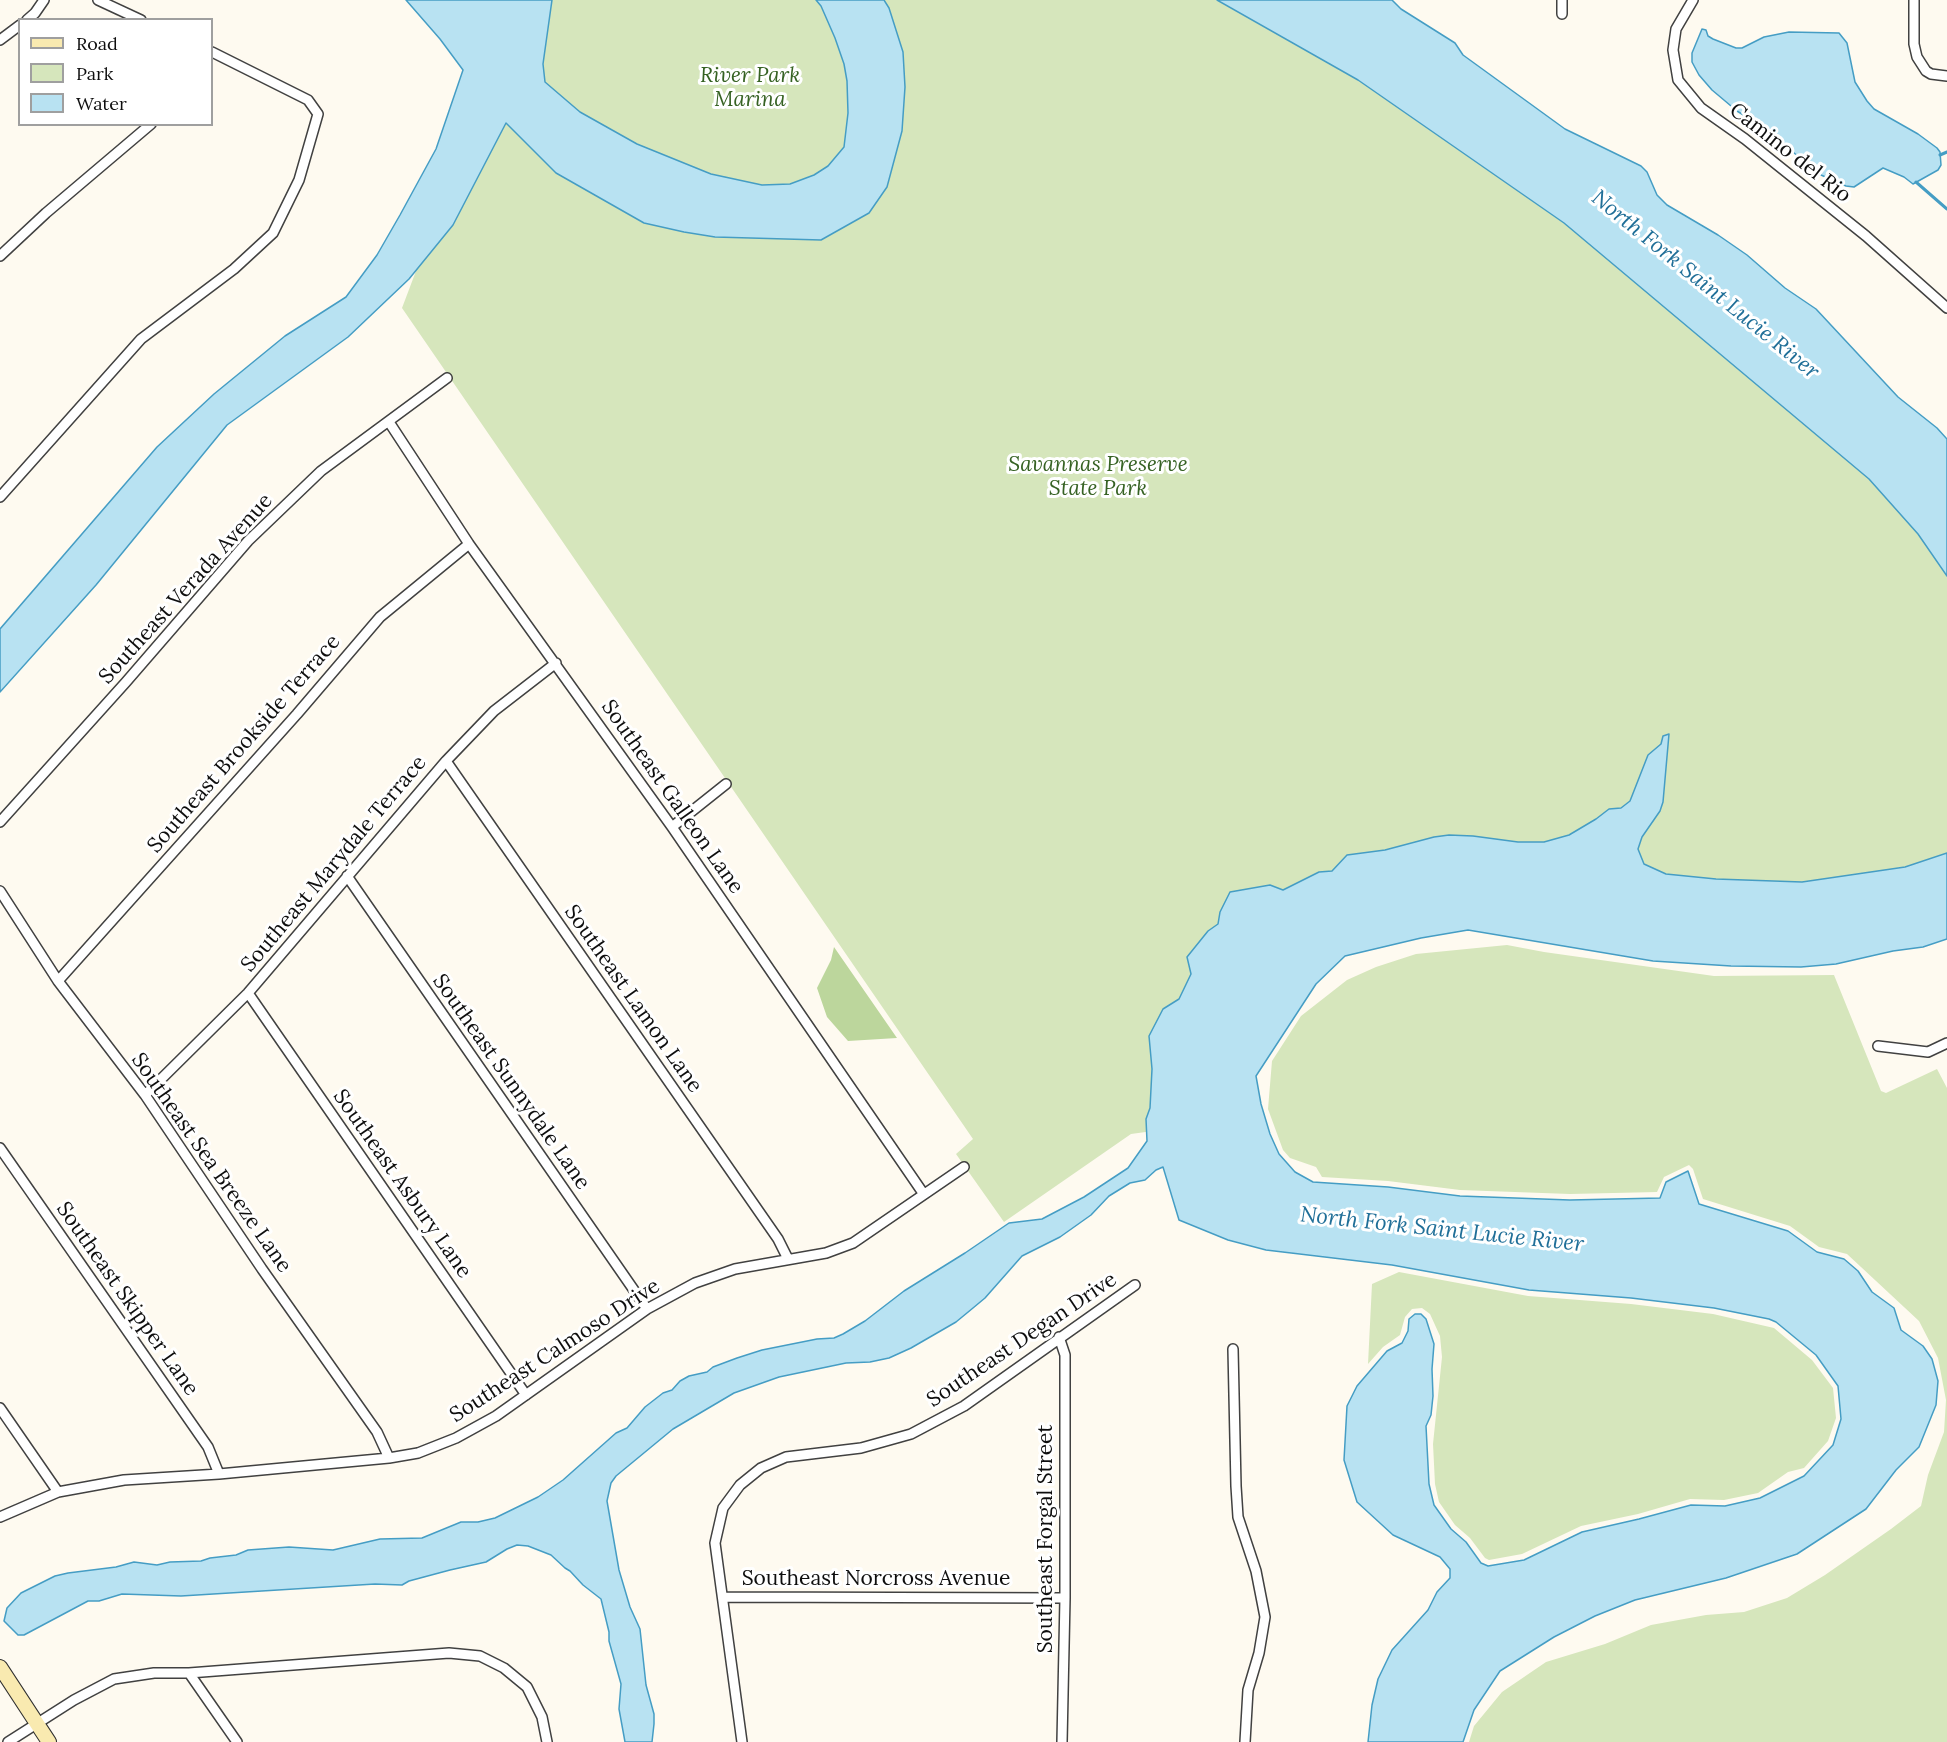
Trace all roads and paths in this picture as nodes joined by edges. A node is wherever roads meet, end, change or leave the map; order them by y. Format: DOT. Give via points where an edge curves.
graph roads {
  1 [pos="44,0"];
  2 [pos="98,0"];
  3 [pos="1562,0"];
  4 [pos="1914,0"];
  5 [pos="1690,1"];
  6 [pos="1562,14"];
  7 [pos="30,18"];
  8 [pos="137,18"];
  9 [pos="18,26"];
  10 [pos="0,40"];
  11 [pos="213,52"];
  12 [pos="1947,76"];
  13 [pos="149,126"];
  14 [pos="0,256"];
  15 [pos="1947,308"];
  16 [pos="447,378"];
  17 [pos="389,422"];
  18 [pos="0,497"];
  19 [pos="469,544"];
  20 [pos="556,663"];
  21 [pos="446,761"];
  22 [pos="726,784"];
  23 [pos="0,822"];
  24 [pos="672,827"];
  25 [pos="346,876"];
  26 [pos="0,891"];
  27 [pos="58,981"];
  28 [pos="248,993"];
  29 [pos="1947,1042"];
  30 [pos="1878,1046"];
  31 [pos="145,1095"];
  32 [pos="0,1148"];
  33 [pos="964,1167"];
  34 [pos="923,1193"];
  35 [pos="788,1259"];
  36 [pos="1135,1285"];
  37 [pos="647,1309"];
  38 [pos="1059,1337"];
  39 [pos="1233,1349"];
  40 [pos="526,1395"];
  41 [pos="0,1408"];
  42 [pos="389,1458"];
  43 [pos="219,1473"];
  44 [pos="58,1492"];
  45 [pos="0,1517"];
  46 [pos="723,1597"];
  47 [pos="1065,1598"];
  48 [pos="0,1667"];
  49 [pos="189,1673"];
  50 [pos="36,1723"];
  51 [pos="8,1742"];
  52 [pos="49,1742"];
  53 [pos="237,1742"];
  54 [pos="547,1742"];
  55 [pos="742,1742"];
  56 [pos="1062,1742"];
  57 [pos="1245,1742"];
  1 -- 7 [label="street"];
  2 -- 8 [label="street"];
  3 -- 6 [label="street"];
  4 -- 12 [label="street" via="1917,57 1926,71"];
  5 -- 15 [label="street, Camino del Rio" via="1676,29 1673,50 1678,80 1701,108 1866,236"];
  9 -- 10 [label="street"];
  11 -- 18 [label="street" via="308,100 318,114 298,180 273,233 234,269 141,339"];
  13 -- 14 [label="street"];
  16 -- 17 [label="street, Southeast Verada Avenue"];
  17 -- 19 [label="street, Southeast Galleon Lane"];
  17 -- 23 [label="street, Southeast Verada Avenue" via="321,471 248,541"];
  19 -- 20 [label="street, Southeast Galleon Lane"];
  19 -- 27 [label="street, Southeast Brookside Terrace" via="380,617"];
  20 -- 21 [label="street, Southeast Marydale Terrace" via="494,711"];
  20 -- 24 [label="street, Southeast Galleon Lane"];
  21 -- 25 [label="street, Southeast Marydale Terrace"];
  21 -- 35 [label="street, Southeast Lamon Lane" via="778,1239"];
  22 -- 24 [label="street"];
  24 -- 34 [label="street, Southeast Galleon Lane"];
  25 -- 28 [label="street, Southeast Marydale Terrace"];
  25 -- 37 [label="street, Southeast Sunnydale Lane"];
  26 -- 27 [label="street, Southeast Sea Breeze Lane"];
  27 -- 31 [label="street, Southeast Sea Breeze Lane"];
  28 -- 31 [label="street, Southeast Marydale Terrace"];
  28 -- 40 [label="street, Southeast Asbury Lane"];
  29 -- 30 [label="street" via="1929,1052"];
  31 -- 42 [label="street, Southeast Sea Breeze Lane" via="377,1432"];
  32 -- 43 [label="street, Southeast Skipper Lane" via="208,1447"];
  33 -- 34 [label="street, Southeast Calmoso Drive"];
  34 -- 35 [label="street, Southeast Calmoso Drive" via="853,1243 826,1253"];
  35 -- 37 [label="street, Southeast Calmoso Drive" via="735,1269 695,1283"];
  36 -- 38 [label="street, Southeast Degan Drive"];
  37 -- 40 [label="street, Southeast Calmoso Drive"];
  38 -- 46 [label="street, Southeast Degan Drive" via="964,1406 911,1434 861,1448 786,1457 761,1468 740,1485 723,1508 715,1543"];
  38 -- 47 [label="street, Southeast Forgal Street" via="1065,1355"];
  39 -- 57 [label="street" via="1238,1517 1256,1571 1265,1617 1248,1690"];
  40 -- 42 [label="street, Southeast Calmoso Drive" via="456,1438 418,1453"];
  41 -- 44 [label="street"];
  42 -- 43 [label="street, Southeast Calmoso Drive"];
  43 -- 44 [label="street, Southeast Calmoso Drive" via="124,1480"];
  44 -- 45 [label="street, Southeast Calmoso Drive"];
  46 -- 47 [label="street, Southeast Norcross Avenue"];
  46 -- 55 [label="street, Southeast Degan Drive"];
  47 -- 56 [label="street, Southeast Forgal Street"];
  48 -- 50 [label="street"];
  49 -- 50 [label="street" via="114,1679"];
  49 -- 53 [label="street"];
  49 -- 54 [label="street" via="449,1653 480,1656 504,1668 527,1688 542,1718"];
  50 -- 51 [label="street"];
  50 -- 52 [label="street"];
}
